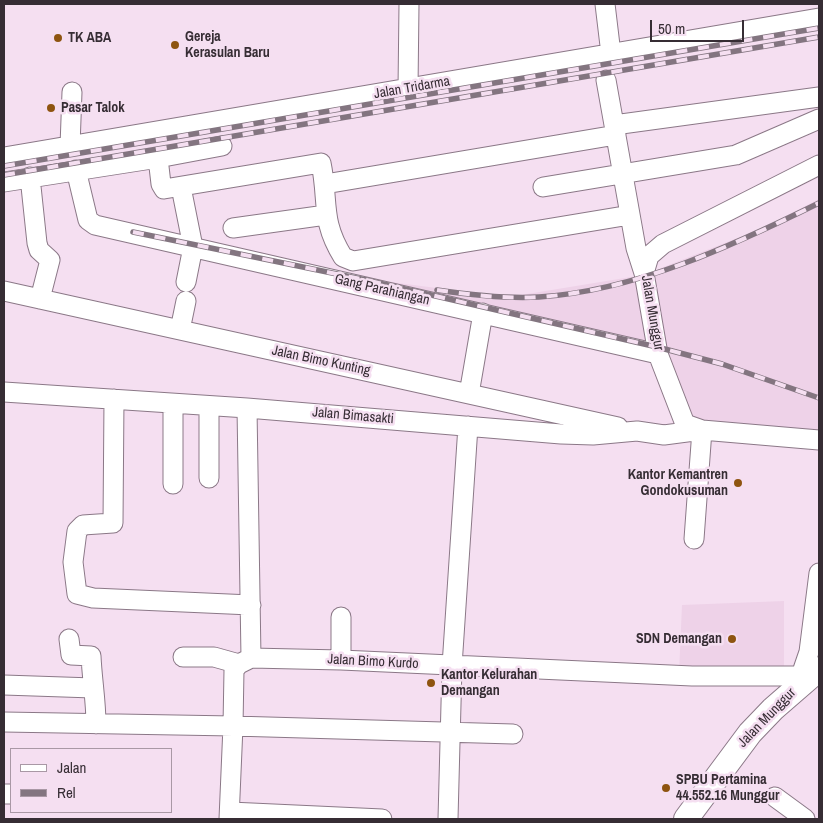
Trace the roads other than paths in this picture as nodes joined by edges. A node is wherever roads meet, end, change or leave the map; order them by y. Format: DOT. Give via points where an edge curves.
graph roads {
  1 [pos="409,4"];
  2 [pos="605,4"];
  3 [pos="819,18"];
  4 [pos="611,54"];
  5 [pos="606,80"];
  6 [pos="408,89"];
  7 [pos="72,92"];
  8 [pos="819,97"];
  9 [pos="819,118"];
  10 [pos="615,130"];
  11 [pos="70,146"];
  12 [pos="222,146"];
  13 [pos="4,157"];
  14 [pos="158,158"];
  15 [pos="819,165"];
  16 [pos="76,170"];
  17 [pos="624,175"];
  18 [pos="30,178"];
  19 [pos="4,182"];
  20 [pos="325,184"];
  21 [pos="181,187"];
  22 [pos="542,187"];
  23 [pos="326,215"];
  24 [pos="630,215"];
  25 [pos="233,228"];
  26 [pos="193,247"];
  27 [pos="644,273"];
  28 [pos="186,282"];
  29 [pos="4,291"];
  30 [pos="40,299"];
  31 [pos="186,301"];
  32 [pos="483,313"];
  33 [pos="180,330"];
  34 [pos="658,354"];
  35 [pos="4,392"];
  36 [pos="469,394"];
  37 [pos="114,399"];
  38 [pos="173,404"];
  39 [pos="209,406"];
  40 [pos="247,408"];
  41 [pos="468,426"];
  42 [pos="702,430"];
  43 [pos="637,431"];
  44 [pos="819,440"];
  45 [pos="209,478"];
  46 [pos="173,484"];
  47 [pos="694,539"];
  48 [pos="819,574"];
  49 [pos="251,605"];
  50 [pos="341,617"];
  51 [pos="69,639"];
  52 [pos="183,657"];
  53 [pos="341,660"];
  54 [pos="245,661"];
  55 [pos="452,666"];
  56 [pos="806,678"];
  57 [pos="4,685"];
  58 [pos="93,688"];
  59 [pos="4,722"];
  60 [pos="96,724"];
  61 [pos="233,726"];
  62 [pos="450,732"];
  63 [pos="513,734"];
  64 [pos="775,797"];
  65 [pos="230,816"];
  66 [pos="382,819"];
  67 [pos="448,819"];
  68 [pos="686,819"];
  69 [pos="805,819"];
  1 -- 6 [label="street"];
  2 -- 4 [label="street"];
  3 -- 4 [label="street, Jalan Tridarma"];
  4 -- 6 [label="street, Jalan Tridarma"];
  5 -- 10 [label="street"];
  6 -- 11 [label="street, Jalan Tridarma"];
  7 -- 11 [label="street"];
  8 -- 10 [label="street"];
  9 -- 17 [label="street" via="736,155"];
  10 -- 17 [label="street"];
  10 -- 20 [label="street"];
  11 -- 13 [label="street, Jalan Tridarma"];
  12 -- 14 [label="street"];
  14 -- 16 [label="street"];
  14 -- 21 [label="street" via="164,189"];
  15 -- 27 [label="street, Jalan Munggur" via="663,244 649,256"];
  16 -- 18 [label="street"];
  16 -- 26 [label="street, Gang Parahiangan" via="91,223"];
  17 -- 22 [label="street"];
  17 -- 24 [label="street"];
  18 -- 19 [label="street"];
  18 -- 30 [label="street" via="37,243 39,250 50,260"];
  20 -- 21 [label="street" via="321,163 317,162"];
  20 -- 23 [label="street"];
  21 -- 26 [label="street"];
  23 -- 24 [label="street" via="343,257 353,260"];
  23 -- 25 [label="street"];
  24 -- 27 [label="street"];
  26 -- 28 [label="street"];
  26 -- 32 [label="street, Gang Parahiangan"];
  27 -- 34 [label="street, Jalan Munggur"];
  29 -- 30 [label="street, Jalan Bimo Kunting"];
  30 -- 33 [label="street, Jalan Bimo Kunting"];
  31 -- 33 [label="street"];
  32 -- 34 [label="street, Gang Parahiangan"];
  32 -- 36 [label="street"];
  33 -- 36 [label="street, Jalan Bimo Kunting"];
  34 -- 42 [label="street, Jalan Munggur" via="685,424"];
  35 -- 37 [label="street, Jalan Bimasakti"];
  36 -- 43 [label="street, Jalan Bimo Kunting"];
  37 -- 38 [label="street, Jalan Bimasakti"];
  37 -- 49 [label="street" via="113,523 84,525 77,531 73,562 77,594 92,598"];
  38 -- 39 [label="street, Jalan Bimasakti"];
  38 -- 46 [label="street"];
  39 -- 40 [label="street, Jalan Bimasakti"];
  39 -- 45 [label="street"];
  40 -- 41 [label="street, Jalan Bimasakti"];
  40 -- 49 [label="street"];
  41 -- 43 [label="street, Jalan Bimasakti" via="561,434"];
  41 -- 55 [label="street"];
  42 -- 43 [label="street, Jalan Bimasakti" via="664,435"];
  42 -- 44 [label="street, Jalan Munggur"];
  42 -- 47 [label="street"];
  48 -- 56 [label="street, Jalan Munggur"];
  49 -- 54 [label="street"];
  50 -- 53 [label="street"];
  51 -- 58 [label="street" via="71,655 91,656"];
  52 -- 54 [label="street, Jalan Bimo Kurdo"];
  53 -- 54 [label="street, Jalan Bimo Kurdo"];
  53 -- 55 [label="street, Jalan Bimo Kurdo"];
  54 -- 61 [label="street" via="234,670"];
  55 -- 56 [label="street, Jalan Bimo Kurdo"];
  55 -- 62 [label="street"];
  56 -- 68 [label="main road, Jalan Munggur" via="750,733"];
  57 -- 58 [label="street"];
  58 -- 60 [label="street" via="96,692"];
  59 -- 60 [label="street"];
  60 -- 61 [label="street"];
  61 -- 62 [label="street"];
  61 -- 65 [label="street"];
  62 -- 63 [label="street"];
  62 -- 67 [label="street"];
  64 -- 69 [label="street"];
  65 -- 66 [label="street"];
}
